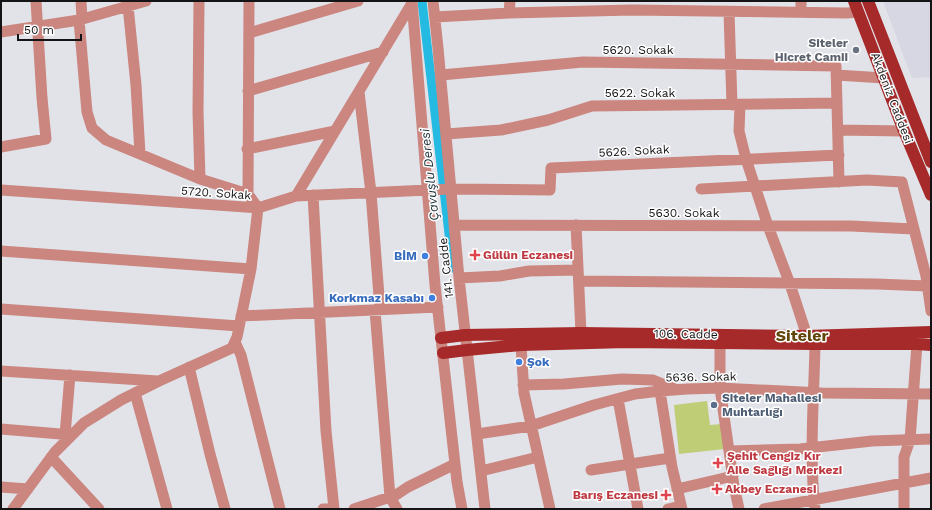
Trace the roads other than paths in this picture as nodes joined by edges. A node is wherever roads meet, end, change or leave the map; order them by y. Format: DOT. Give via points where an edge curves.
graph roads {
  1 [pos="36,1"];
  2 [pos="81,1"];
  3 [pos="146,1"];
  4 [pos="199,1"];
  5 [pos="249,1"];
  6 [pos="358,1"];
  7 [pos="433,1"];
  8 [pos="510,1"];
  9 [pos="801,1"];
  10 [pos="868,1"];
  11 [pos="412,2"];
  12 [pos="128,6"];
  13 [pos="576,6"];
  14 [pos="695,6"];
  15 [pos="856,6"];
  16 [pos="729,12"];
  17 [pos="801,12"];
  18 [pos="510,13"];
  19 [pos="435,17"];
  20 [pos="80,19"];
  21 [pos="38,26"];
  22 [pos="1,32"];
  23 [pos="249,33"];
  24 [pos="383,52"];
  25 [pos="730,64"];
  26 [pos="836,70"];
  27 [pos="441,76"];
  28 [pos="884,78"];
  29 [pos="248,91"];
  30 [pos="359,92"];
  31 [pos="837,103"];
  32 [pos="736,105"];
  33 [pos="838,130"];
  34 [pos="335,131"];
  35 [pos="904,131"];
  36 [pos="446,134"];
  37 [pos="1,147"];
  38 [pos="247,149"];
  39 [pos="140,154"];
  40 [pos="839,155"];
  41 [pos="746,159"];
  42 [pos="931,162"];
  43 [pos="200,179"];
  44 [pos="839,182"];
  45 [pos="754,186"];
  46 [pos="428,189"];
  47 [pos="451,189"];
  48 [pos="701,189"];
  49 [pos="1,190"];
  50 [pos="371,193"];
  51 [pos="248,194"];
  52 [pos="313,195"];
  53 [pos="931,195"];
  54 [pos="296,196"];
  55 [pos="258,208"];
  56 [pos="454,225"];
  57 [pos="576,225"];
  58 [pos="768,226"];
  59 [pos="914,229"];
  60 [pos="1,251"];
  61 [pos="251,269"];
  62 [pos="578,275"];
  63 [pos="459,278"];
  64 [pos="790,284"];
  65 [pos="927,286"];
  66 [pos="438,306"];
  67 [pos="1,309"];
  68 [pos="378,310"];
  69 [pos="931,310"];
  70 [pos="320,313"];
  71 [pos="240,321"];
  72 [pos="931,332"];
  73 [pos="581,333"];
  74 [pos="465,335"];
  75 [pos="445,337"];
  76 [pos="811,340"];
  77 [pos="235,342"];
  78 [pos="720,343"];
  79 [pos="917,344"];
  80 [pos="521,345"];
  81 [pos="931,345"];
  82 [pos="467,350"];
  83 [pos="447,353"];
  84 [pos="189,367"];
  85 [pos="1,371"];
  86 [pos="70,375"];
  87 [pos="158,381"];
  88 [pos="523,385"];
  89 [pos="720,388"];
  90 [pos="676,390"];
  91 [pos="660,391"];
  92 [pos="814,392"];
  93 [pos="135,393"];
  94 [pos="914,394"];
  95 [pos="931,394"];
  96 [pos="618,399"];
  97 [pos="531,426"];
  98 [pos="1,429"];
  99 [pos="477,434"];
  100 [pos="68,435"];
  101 [pos="931,439"];
  102 [pos="910,440"];
  103 [pos="812,447"];
  104 [pos="730,452"];
  105 [pos="51,457"];
  106 [pos="538,457"];
  107 [pos="670,458"];
  108 [pos="455,464"];
  109 [pos="630,464"];
  110 [pos="591,470"];
  111 [pos="481,471"];
  112 [pos="733,476"];
  113 [pos="931,478"];
  114 [pos="904,483"];
  115 [pos="1,487"];
  116 [pos="28,488"];
  117 [pos="677,490"];
  118 [pos="390,497"];
  119 [pos="815,504"];
  120 [pos="681,507"];
  121 [pos="15,508"];
  122 [pos="361,508"];
  123 [pos="99,509"];
  124 [pos="167,509"];
  125 [pos="225,509"];
  126 [pos="280,509"];
  127 [pos="330,509"];
  128 [pos="397,509"];
  129 [pos="462,509"];
  130 [pos="485,509"];
  131 [pos="550,509"];
  132 [pos="638,509"];
  133 [pos="668,509"];
  134 [pos="738,509"];
  135 [pos="764,509"];
  136 [pos="904,509"];
  1 -- 21 [label="street"];
  2 -- 20 [label="street"];
  3 -- 12 [label="street"];
  4 -- 43 [label="street"];
  5 -- 23 [label="street"];
  6 -- 23 [label="street"];
  7 -- 19 [label="street, 141. Cadde"];
  8 -- 18 [label="street"];
  9 -- 17 [label="street"];
  10 -- 42 [label="main road, Akdeniz Caddesi"];
  11 -- 24 [label="street"];
  11 -- 46 [label="street, 141. Cadde"];
  12 -- 20 [label="street"];
  12 -- 39 [label="street"];
  13 -- 14 [label="street"];
  13 -- 18 [label="street"];
  14 -- 16 [label="street"];
  15 -- 17 [label="street" via="847,13"];
  15 -- 28 [label="main road, Akdeniz Caddesi"];
  16 -- 17 [label="street"];
  16 -- 25 [label="street"];
  18 -- 19 [label="street"];
  19 -- 27 [label="street, 141. Cadde"];
  20 -- 21 [label="street"];
  20 -- 39 [label="street" via="87,112 92,128 106,140"];
  21 -- 22 [label="street"];
  21 -- 37 [label="street" via="46,139"];
  23 -- 29 [label="street"];
  24 -- 29 [label="street"];
  24 -- 30 [label="street"];
  25 -- 26 [label="street, 5620. Sokak"];
  25 -- 27 [label="street, 5620. Sokak" via="584,62"];
  25 -- 32 [label="street"];
  26 -- 28 [label="street, 5620. Sokak"];
  26 -- 31 [label="street"];
  27 -- 36 [label="street, 141. Cadde"];
  28 -- 35 [label="main road, Akdeniz Caddesi"];
  29 -- 38 [label="street"];
  30 -- 34 [label="street"];
  30 -- 50 [label="street"];
  31 -- 32 [label="street, 5622. Sokak"];
  31 -- 33 [label="street"];
  32 -- 36 [label="street, 5622. Sokak" via="592,106 548,120 501,130"];
  32 -- 41 [label="street"];
  33 -- 35 [label="street"];
  33 -- 40 [label="street"];
  34 -- 38 [label="street"];
  34 -- 54 [label="street"];
  35 -- 53 [label="main road, Akdeniz Caddesi"];
  36 -- 47 [label="street, 141. Cadde"];
  38 -- 51 [label="street"];
  39 -- 43 [label="street"];
  40 -- 41 [label="street, 5626. Sokak"];
  40 -- 44 [label="street"];
  41 -- 45 [label="street"];
  41 -- 47 [label="street, 5626. Sokak" via="551,168 550,190"];
  43 -- 51 [label="street"];
  44 -- 45 [label="street"];
  44 -- 59 [label="street" via="902,182"];
  45 -- 48 [label="street"];
  45 -- 58 [label="street"];
  46 -- 47 [label="street, 5720. Sokak"];
  46 -- 50 [label="street, 5720. Sokak"];
  46 -- 66 [label="street, 141. Cadde"];
  47 -- 56 [label="street, 141. Cadde"];
  49 -- 55 [label="street, 5720. Sokak"];
  50 -- 52 [label="street, 5720. Sokak"];
  50 -- 68 [label="street"];
  51 -- 55 [label="street"];
  52 -- 54 [label="street, 5720. Sokak"];
  52 -- 70 [label="street"];
  54 -- 55 [label="street, 5720. Sokak"];
  55 -- 61 [label="street"];
  56 -- 57 [label="street, 5630. Sokak"];
  56 -- 63 [label="street, 141. Cadde"];
  57 -- 58 [label="street, 5630. Sokak"];
  57 -- 62 [label="street"];
  58 -- 59 [label="street, 5630. Sokak"];
  58 -- 64 [label="street"];
  59 -- 65 [label="street"];
  60 -- 61 [label="street"];
  61 -- 71 [label="street"];
  62 -- 63 [label="street" via="529,271 500,276"];
  62 -- 64 [label="street"];
  62 -- 73 [label="street"];
  63 -- 74 [label="street, 141. Cadde"];
  64 -- 65 [label="street"];
  64 -- 76 [label="street"];
  65 -- 69 [label="street"];
  66 -- 68 [label="street"];
  66 -- 75 [label="street, 141. Cadde"];
  67 -- 71 [label="street"];
  68 -- 70 [label="street"];
  68 -- 118 [label="street"];
  70 -- 71 [label="street"];
  70 -- 127 [label="street"];
  71 -- 77 [label="street"];
  72 -- 76 [label="main road, 106. Cadde"];
  73 -- 74 [label="main road, 106. Cadde"];
  73 -- 76 [label="main road, 106. Cadde"];
  74 -- 75 [label="main road, 106. Cadde"];
  74 -- 82 [label="street, 141. Cadde"];
  75 -- 83 [label="street, 141. Cadde"];
  76 -- 78 [label="main road, 106. Cadde"];
  76 -- 79 [label="main road, 106. Cadde"];
  76 -- 92 [label="street"];
  77 -- 84 [label="street" via="232,348"];
  77 -- 126 [label="street" via="241,355"];
  78 -- 80 [label="main road, 106. Cadde"];
  78 -- 89 [label="street"];
  79 -- 81 [label="main road, 106. Cadde"];
  79 -- 94 [label="street"];
  80 -- 82 [label="main road, 106. Cadde"];
  80 -- 88 [label="street"];
  82 -- 83 [label="main road, 106. Cadde"];
  82 -- 99 [label="street, 141. Cadde"];
  83 -- 108 [label="street, 141. Cadde"];
  84 -- 87 [label="street"];
  84 -- 125 [label="street"];
  85 -- 86 [label="street"];
  86 -- 87 [label="street"];
  86 -- 100 [label="street"];
  87 -- 93 [label="street"];
  88 -- 90 [label="street" via="622,379 653,380"];
  88 -- 97 [label="street"];
  89 -- 90 [label="street, 5636. Sokak"];
  89 -- 92 [label="street, 5636. Sokak"];
  89 -- 104 [label="street"];
  90 -- 91 [label="street, 5636. Sokak"];
  91 -- 96 [label="street, 5636. Sokak"];
  91 -- 107 [label="street"];
  92 -- 94 [label="street, 5636. Sokak"];
  92 -- 103 [label="street"];
  93 -- 100 [label="street"];
  93 -- 124 [label="street"];
  94 -- 95 [label="street, 5636. Sokak"];
  94 -- 102 [label="street"];
  96 -- 97 [label="street, 5636. Sokak"];
  96 -- 109 [label="street"];
  97 -- 99 [label="street, 5636. Sokak"];
  97 -- 106 [label="street"];
  98 -- 100 [label="street"];
  99 -- 111 [label="street, 141. Cadde"];
  100 -- 105 [label="street"];
  101 -- 102 [label="street"];
  102 -- 103 [label="street"];
  102 -- 114 [label="street" via="904,456"];
  103 -- 104 [label="street"];
  103 -- 119 [label="street"];
  104 -- 112 [label="street"];
  105 -- 116 [label="street"];
  105 -- 123 [label="street"];
  106 -- 111 [label="street"];
  106 -- 131 [label="street"];
  107 -- 109 [label="street"];
  107 -- 117 [label="street"];
  108 -- 118 [label="street"];
  108 -- 129 [label="street, 141. Cadde"];
  109 -- 110 [label="street"];
  109 -- 132 [label="street"];
  111 -- 130 [label="street, 141. Cadde"];
  112 -- 117 [label="street"];
  112 -- 134 [label="street"];
  113 -- 114 [label="street"];
  114 -- 119 [label="street"];
  114 -- 136 [label="street"];
  115 -- 116 [label="street"];
  116 -- 121 [label="street"];
  117 -- 120 [label="street"];
  118 -- 122 [label="street"];
  118 -- 128 [label="street"];
  119 -- 135 [label="street"];
  120 -- 133 [label="street"];
}
